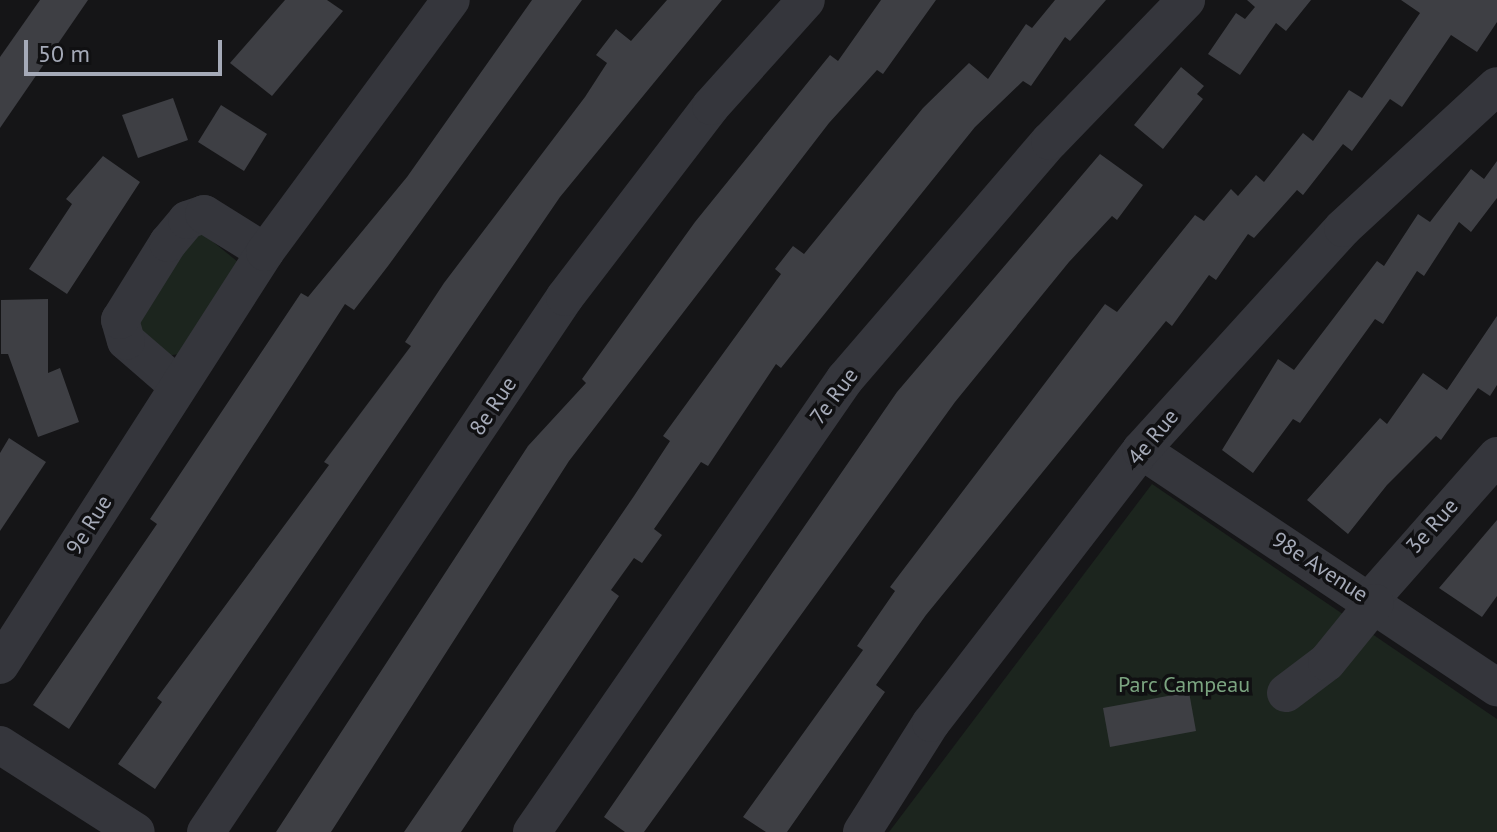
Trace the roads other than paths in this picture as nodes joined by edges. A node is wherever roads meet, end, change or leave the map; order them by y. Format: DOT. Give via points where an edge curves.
graph roads {
  1 [pos="451,0"];
  2 [pos="806,0"];
  3 [pos="1186,0"];
  4 [pos="1497,86"];
  5 [pos="265,252"];
  6 [pos="177,385"];
  7 [pos="1141,450"];
  8 [pos="1497,456"];
  9 [pos="1372,601"];
  10 [pos="0,665"];
  11 [pos="1497,687"];
  12 [pos="1286,693"];
  13 [pos="0,745"];
  14 [pos="136,832"];
  15 [pos="206,832"];
  16 [pos="532,832"];
  17 [pos="862,832"];
  1 -- 5 [label="street, 9e Rue"];
  2 -- 15 [label="street, 8e Rue" via="711,106 565,297"];
  3 -- 16 [label="street, 7e Rue" via="1050,141 845,379"];
  4 -- 7 [label="street, 4e Rue" via="1343,228"];
  5 -- 6 [label="street, 9e Rue"];
  5 -- 6 [label="street" via="204,214 187,220 168,243 120,320 126,341"];
  6 -- 10 [label="street, 9e Rue"];
  7 -- 9 [label="street, 98e Avenue"];
  7 -- 17 [label="street, 4e Rue" via="931,723"];
  8 -- 9 [label="street, 3e Rue"];
  9 -- 11 [label="street, 98e Avenue"];
  9 -- 12 [label="street, 3e Rue" via="1327,662"];
  13 -- 14 [label="street"];
}
